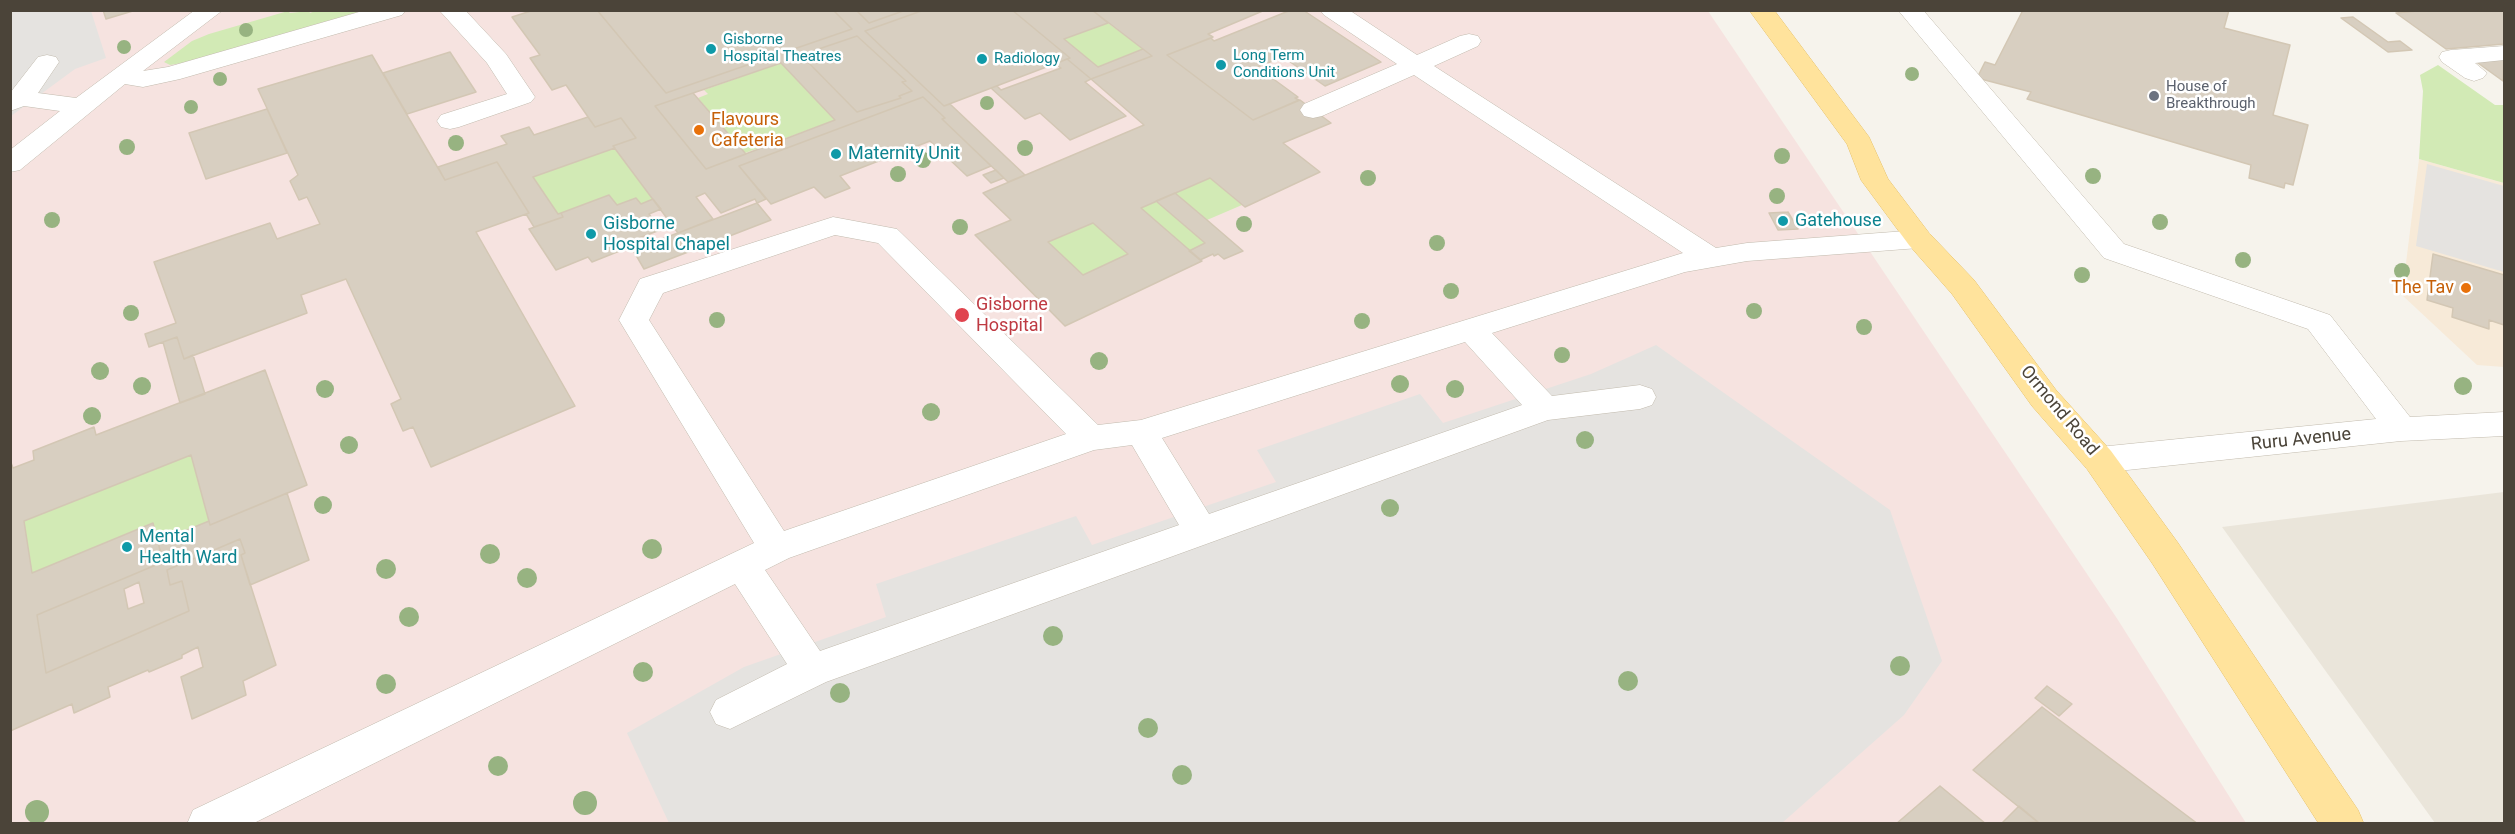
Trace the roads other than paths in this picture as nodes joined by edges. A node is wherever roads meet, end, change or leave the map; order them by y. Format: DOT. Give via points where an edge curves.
graph roads {
  1 [pos="211,10"];
  2 [pos="394,10"];
  3 [pos="451,10"];
  4 [pos="1332,10"];
  5 [pos="1761,10"];
  6 [pos="1910,10"];
  7 [pos="1469,41"];
  8 [pos="2505,53"];
  9 [pos="47,62"];
  10 [pos="1416,66"];
  11 [pos="2474,73"];
  12 [pos="120,76"];
  13 [pos="16,101"];
  14 [pos="82,107"];
  15 [pos="1313,110"];
  16 [pos="450,121"];
  17 [pos="10,164"];
  18 [pos="1919,239"];
  19 [pos="1709,257"];
  20 [pos="1470,328"];
  21 [pos="1640,397"];
  22 [pos="1545,409"];
  23 [pos="2505,424"];
  24 [pos="2401,429"];
  25 [pos="1141,432"];
  26 [pos="1091,438"];
  27 [pos="2099,459"];
  28 [pos="1201,532"];
  29 [pos="776,548"];
  30 [pos="742,565"];
  31 [pos="812,670"];
  32 [pos="730,712"];
  33 [pos="208,824"];
  34 [pos="2343,824"];
  1 -- 12 [label="street"];
  2 -- 12 [label="street" via="171,74 142,79"];
  3 -- 16 [label="street" via="497,59 522,97"];
  4 -- 10 [label="street"];
  5 -- 18 [label="main road, Ormond Road" via="1860,143 1875,180"];
  6 -- 24 [label="street" via="2114,251 2319,322"];
  7 -- 10 [label="street"];
  8 -- 11 [label="street" via="2451,57"];
  9 -- 13 [label="street"];
  10 -- 15 [label="street"];
  10 -- 19 [label="street"];
  12 -- 14 [label="street"];
  13 -- 14 [label="street"];
  14 -- 17 [label="street"];
  18 -- 19 [label="street"];
  18 -- 27 [label="main road, Ormond Road" via="1962,287 2044,398"];
  19 -- 20 [label="street" via="1641,273"];
  20 -- 22 [label="street"];
  20 -- 25 [label="street"];
  21 -- 22 [label="street"];
  22 -- 28 [label="street"];
  23 -- 24 [label="street, Ruru Avenue"];
  24 -- 27 [label="street, Ruru Avenue"];
  25 -- 26 [label="street"];
  25 -- 28 [label="street"];
  26 -- 29 [label="street"];
  26 -- 29 [label="street" via="887,235 832,226 651,286 634,320"];
  27 -- 34 [label="main road, Ormond Road"];
  28 -- 31 [label="street"];
  29 -- 30 [label="street"];
  30 -- 31 [label="street"];
  30 -- 33 [label="street"];
  31 -- 32 [label="street"];
}
